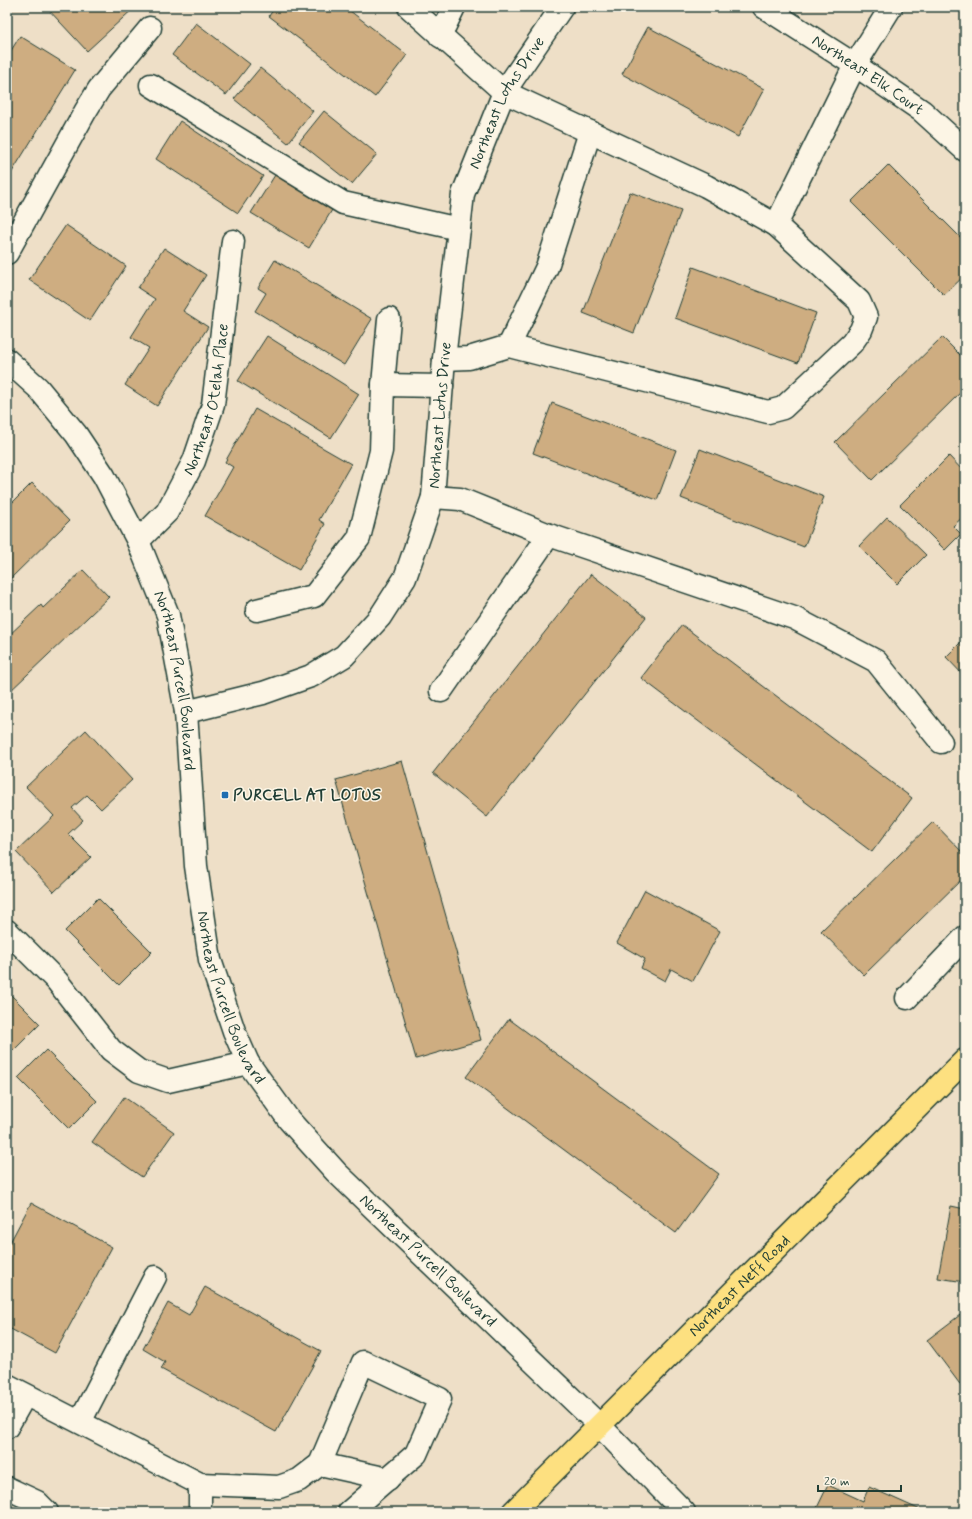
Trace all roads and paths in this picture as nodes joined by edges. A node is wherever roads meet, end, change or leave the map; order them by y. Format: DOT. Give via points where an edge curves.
graph roads {
  1 [pos="409,7"];
  2 [pos="454,7"];
  3 [pos="562,7"];
  4 [pos="764,7"];
  5 [pos="892,7"];
  6 [pos="150,28"];
  7 [pos="440,36"];
  8 [pos="855,65"];
  9 [pos="151,85"];
  10 [pos="504,92"];
  11 [pos="590,132"];
  12 [pos="965,150"];
  13 [pos="776,225"];
  14 [pos="459,229"];
  15 [pos="233,241"];
  16 [pos="7,253"];
  17 [pos="389,319"];
  18 [pos="509,346"];
  19 [pos="444,359"];
  20 [pos="7,360"];
  21 [pos="383,385"];
  22 [pos="442,386"];
  23 [pos="434,497"];
  24 [pos="549,535"];
  25 [pos="138,541"];
  26 [pos="257,610"];
  27 [pos="441,691"];
  28 [pos="186,712"];
  29 [pos="941,742"];
  30 [pos="7,931"];
  31 [pos="961,951"];
  32 [pos="907,998"];
  33 [pos="965,1060"];
  34 [pos="248,1063"];
  35 [pos="155,1277"];
  36 [pos="16,1390"];
  37 [pos="80,1422"];
  38 [pos="599,1425"];
  39 [pos="7,1426"];
  40 [pos="320,1464"];
  41 [pos="388,1479"];
  42 [pos="200,1484"];
  43 [pos="7,1488"];
  44 [pos="47,1512"];
  45 [pos="200,1512"];
  46 [pos="349,1512"];
  47 [pos="513,1512"];
  48 [pos="684,1512"];
  1 -- 7 [label="street"];
  2 -- 7 [label="street"];
  3 -- 10 [label="street, Northeast Lotus Drive"];
  4 -- 8 [label="street, Northeast Elk Court"];
  5 -- 8 [label="street"];
  6 -- 16 [label="street" via="95,94"];
  7 -- 10 [label="street"];
  8 -- 12 [label="street, Northeast Elk Court" via="922,111"];
  8 -- 13 [label="street"];
  9 -- 14 [label="street" via="343,203"];
  10 -- 11 [label="street"];
  10 -- 14 [label="street, Northeast Lotus Drive" via="463,194"];
  11 -- 13 [label="street" via="706,186"];
  11 -- 18 [label="street" via="547,267"];
  13 -- 18 [label="street" via="859,301 866,317 852,343 783,408 768,412 753,410"];
  14 -- 19 [label="street, Northeast Lotus Drive"];
  15 -- 25 [label="street, Northeast Otelah Place" via="213,404 194,461 167,512"];
  17 -- 21 [label="street"];
  18 -- 19 [label="street" via="469,358"];
  19 -- 22 [label="street, Northeast Lotus Drive"];
  20 -- 25 [label="street, Northeast Purcell Boulevard" via="38,388 76,434 104,476"];
  21 -- 22 [label="street"];
  21 -- 26 [label="street" via="381,451 359,538 314,596"];
  22 -- 23 [label="street, Northeast Lotus Drive"];
  23 -- 24 [label="street" via="460,498"];
  23 -- 28 [label="street, Northeast Lotus Drive" via="404,578 380,617 344,656 312,676 298,681 263,693"];
  24 -- 27 [label="street"];
  24 -- 29 [label="street" via="794,618 876,661"];
  25 -- 28 [label="street, Northeast Purcell Boulevard" via="168,615"];
  28 -- 34 [label="street, Northeast Purcell Boulevard" via="196,866 210,960 234,1031"];
  30 -- 34 [label="street" via="57,981 111,1050 139,1071 168,1080"];
  31 -- 32 [label="street"];
  33 -- 38 [label="main road, Northeast Neff Road"];
  34 -- 38 [label="street, Northeast Purcell Boulevard" via="289,1120 336,1172"];
  35 -- 37 [label="street"];
  36 -- 37 [label="street"];
  36 -- 39 [label="street"];
  37 -- 42 [label="street"];
  38 -- 47 [label="main road, Northeast Neff Road"];
  38 -- 48 [label="street, Northeast Purcell Boulevard"];
  40 -- 41 [label="street"];
  40 -- 41 [label="street" via="363,1362 440,1399 416,1454"];
  40 -- 42 [label="street" via="299,1480 279,1487"];
  41 -- 46 [label="street"];
  42 -- 45 [label="street"];
  43 -- 44 [label="street" via="37,1502"];
}
